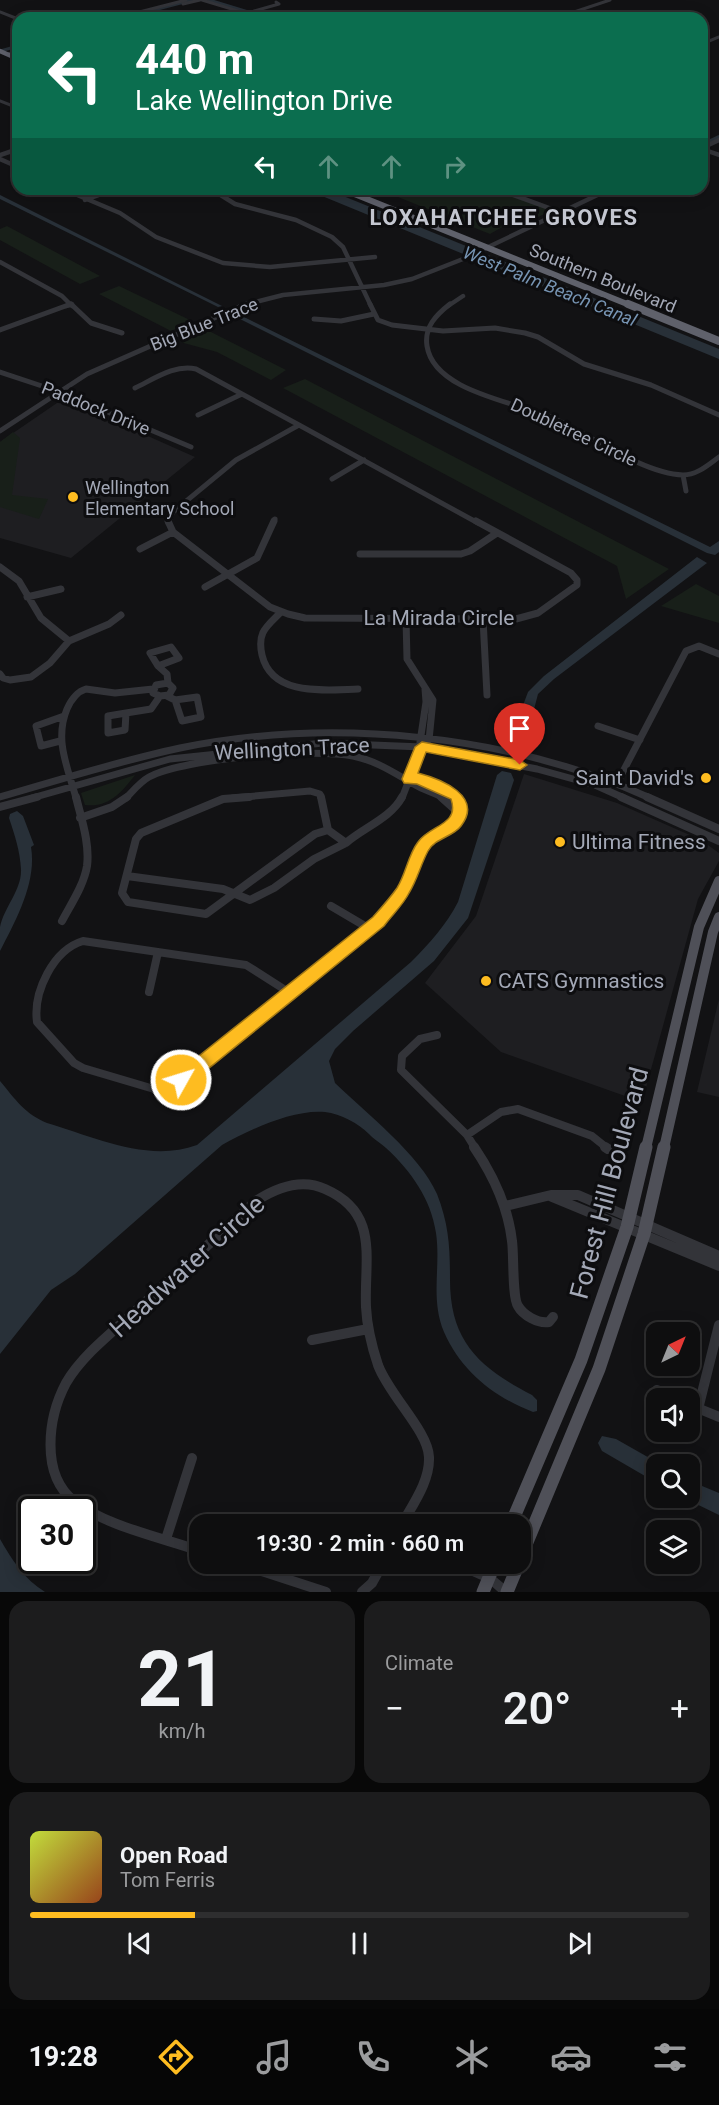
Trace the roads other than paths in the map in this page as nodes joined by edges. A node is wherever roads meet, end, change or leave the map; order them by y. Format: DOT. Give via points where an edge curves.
graph roads {
  1 [pos="186,0"];
  2 [pos="201,0"];
  3 [pos="216,0"];
  4 [pos="610,0"];
  5 [pos="276,2"];
  6 [pos="139,12"];
  7 [pos="155,12"];
  8 [pos="241,12"];
  9 [pos="253,12"];
  10 [pos="573,12"];
  11 [pos="75,195"];
  12 [pos="99,195"];
  13 [pos="220,195"];
  14 [pos="357,195"];
  15 [pos="371,195"];
  16 [pos="513,195"];
  17 [pos="597,195"];
  18 [pos="85,200"];
  19 [pos="560,212"];
  20 [pos="488,247"];
  21 [pos="375,258"];
  22 [pos="350,261"];
  23 [pos="0,262"];
  24 [pos="363,287"];
  25 [pos="463,296"];
  26 [pos="72,304"];
  27 [pos="374,315"];
  28 [pos="314,319"];
  29 [pos="427,329"];
  30 [pos="0,330"];
  31 [pos="122,333"];
  32 [pos="719,334"];
  33 [pos="719,341"];
  34 [pos="0,372"];
  35 [pos="135,388"];
  36 [pos="60,392"];
  37 [pos="242,394"];
  38 [pos="67,395"];
  39 [pos="35,408"];
  40 [pos="198,415"];
  41 [pos="719,415"];
  42 [pos="300,425"];
  43 [pos="0,431"];
  44 [pos="191,447"];
  45 [pos="719,457"];
  46 [pos="364,460"];
  47 [pos="684,475"];
  48 [pos="332,479"];
  49 [pos="686,492"];
  50 [pos="275,519"];
  51 [pos="173,532"];
  52 [pos="497,533"];
  53 [pos="140,549"];
  54 [pos="360,554"];
  55 [pos="0,567"];
  56 [pos="228,575"];
  57 [pos="205,587"];
  58 [pos="61,589"];
  59 [pos="27,597"];
  60 [pos="281,612"];
  61 [pos="121,615"];
  62 [pos="406,619"];
  63 [pos="483,619"];
  64 [pos="69,641"];
  65 [pos="719,654"];
  66 [pos="158,666"];
  67 [pos="0,674"];
  68 [pos="168,683"];
  69 [pos="425,687"];
  70 [pos="153,689"];
  71 [pos="358,689"];
  72 [pos="487,695"];
  73 [pos="163,696"];
  74 [pos="176,699"];
  75 [pos="126,713"];
  76 [pos="64,716"];
  77 [pos="598,726"];
  78 [pos="429,740"];
  79 [pos="640,740"];
  80 [pos="60,741"];
  81 [pos="420,742"];
  82 [pos="70,777"];
  83 [pos="409,779"];
  84 [pos="617,783"];
  85 [pos="595,785"];
  86 [pos="72,787"];
  87 [pos="0,797"];
  88 [pos="0,807"];
  89 [pos="80,818"];
  90 [pos="719,829"];
  91 [pos="328,830"];
  92 [pos="719,841"];
  93 [pos="346,843"];
  94 [pos="127,876"];
  95 [pos="719,881"];
  96 [pos="234,895"];
  97 [pos="331,906"];
  98 [pos="719,917"];
  99 [pos="63,921"];
  100 [pos="370,929"];
  101 [pos="158,952"];
  102 [pos="149,992"];
  103 [pos="291,993"];
  104 [pos="437,1035"];
  105 [pos="467,1135"];
  106 [pos="608,1149"];
  107 [pos="505,1206"];
  108 [pos="628,1222"];
  109 [pos="645,1229"];
  110 [pos="719,1256"];
  111 [pos="719,1266"];
  112 [pos="553,1317"];
  113 [pos="719,1325"];
  114 [pos="368,1329"];
  115 [pos="312,1340"];
  116 [pos="700,1388"];
  117 [pos="700,1409"];
  118 [pos="719,1417"];
  119 [pos="192,1458"];
  120 [pos="410,1514"];
  121 [pos="516,1514"];
  122 [pos="531,1534"];
  123 [pos="166,1539"];
  124 [pos="189,1547"];
  125 [pos="271,1574"];
  126 [pos="377,1574"];
  127 [pos="470,1574"];
  128 [pos="514,1574"];
  129 [pos="485,1585"];
  130 [pos="326,1592"];
  131 [pos="362,1592"];
  132 [pos="506,1592"];
  1 -- 6 [label="street"];
  2 -- 7 [label="street"];
  2 -- 8 [label="street"];
  3 -- 9 [label="street"];
  4 -- 10 [label="street"];
  5 -- 9 [label="street" via="279,4"];
  11 -- 18 [label="street"];
  12 -- 18 [label="street"];
  13 -- 22 [label="street" via="246,208 318,228 335,240"];
  14 -- 20 [label="highway, Southern Boulevard"];
  15 -- 20 [label="highway, Southern Boulevard"];
  16 -- 19 [label="street"];
  17 -- 19 [label="street, Big Blue Trace"];
  18 -- 22 [label="street" via="120,213 156,237 224,263 270,267"];
  19 -- 20 [label="street, Big Blue Trace"];
  20 -- 24 [label="street, Big Blue Trace" via="412,279"];
  20 -- 32 [label="highway, Southern Boulevard"];
  20 -- 33 [label="highway, Southern Boulevard"];
  21 -- 22 [label="street"];
  22 -- 24 [label="street"];
  23 -- 26 [label="street"];
  24 -- 27 [label="street"];
  24 -- 36 [label="street, Big Blue Trace" via="283,295 239,306 87,374"];
  25 -- 29 [label="street" via="433,317"];
  26 -- 30 [label="street"];
  26 -- 31 [label="street" via="91,323"];
  27 -- 28 [label="street" via="341,321"];
  27 -- 29 [label="street" via="392,325"];
  29 -- 41 [label="street" via="495,328 525,333 584,364 651,385"];
  29 -- 47 [label="street, Doubletree Circle" via="425,350 433,366 457,383 552,417 636,462"];
  34 -- 36 [label="street, Paddock Drive"];
  35 -- 37 [label="street, La Mirada Circle" via="188,367"];
  36 -- 38 [label="street, Paddock Drive"];
  36 -- 39 [label="street, Big Blue Trace"];
  37 -- 40 [label="street"];
  37 -- 42 [label="street, La Mirada Circle"];
  38 -- 39 [label="street"];
  38 -- 44 [label="street, Paddock Drive"];
  39 -- 43 [label="street, Big Blue Trace"];
  42 -- 46 [label="street, La Mirada Circle"];
  42 -- 51 [label="street" via="236,460 173,512 167,522"];
  45 -- 47 [label="street" via="697,472"];
  46 -- 48 [label="street"];
  46 -- 52 [label="street, La Mirada Circle"];
  47 -- 49 [label="street"];
  50 -- 56 [label="street" via="259,556"];
  51 -- 53 [label="street"];
  51 -- 56 [label="street, La Mirada Circle"];
  52 -- 54 [label="street" via="461,554"];
  52 -- 63 [label="street, La Mirada Circle" via="571,573 578,582 532,616"];
  55 -- 59 [label="street" via="19,581"];
  56 -- 57 [label="street"];
  56 -- 60 [label="street, La Mirada Circle"];
  58 -- 59 [label="street"];
  59 -- 64 [label="street" via="41,618"];
  60 -- 62 [label="street, La Mirada Circle" via="305,618"];
  60 -- 71 [label="street" via="263,630 259,642 275,678 297,688"];
  61 -- 64 [label="street"];
  62 -- 63 [label="street, La Mirada Circle"];
  62 -- 69 [label="street" via="407,659"];
  63 -- 72 [label="street"];
  64 -- 67 [label="street" via="31,677 10,680"];
  65 -- 79 [label="street" via="699,646 686,651"];
  66 -- 68 [label="street" via="167,674"];
  68 -- 70 [label="street"];
  68 -- 73 [label="street" via="173,690"];
  69 -- 78 [label="street" via="433,700"];
  69 -- 81 [label="street"];
  70 -- 73 [label="street"];
  70 -- 76 [label="street" via="114,693 82,690"];
  73 -- 74 [label="street"];
  73 -- 75 [label="street" via="151,709"];
  76 -- 80 [label="street"];
  76 -- 80 [label="street" via="36,726 41,746"];
  77 -- 79 [label="street"];
  78 -- 81 [label="street, Wellington Trace"];
  78 -- 84 [label="street, Wellington Trace" via="523,755"];
  79 -- 84 [label="street"];
  80 -- 82 [label="street"];
  81 -- 82 [label="street, Wellington Trace" via="396,734 337,732 243,739 181,748"];
  81 -- 83 [label="street"];
  81 -- 85 [label="street, Wellington Trace"];
  81 -- 86 [label="street, Wellington Trace" via="330,743 230,751 170,759"];
  82 -- 86 [label="street"];
  82 -- 87 [label="street, Wellington Trace"];
  83 -- 89 [label="street" via="346,755 246,758 154,775 114,806"];
  83 -- 93 [label="street" via="393,810"];
  83 -- 100 [label="street" via="449,800 460,813 452,826 423,845 403,891"];
  84 -- 85 [label="street"];
  84 -- 90 [label="street, Wellington Trace"];
  85 -- 92 [label="street, Wellington Trace"];
  86 -- 88 [label="street, Wellington Trace"];
  86 -- 89 [label="street"];
  89 -- 99 [label="street" via="87,866"];
  91 -- 93 [label="street"];
  91 -- 94 [label="street" via="321,794 310,791 223,799 141,833"];
  91 -- 96 [label="street" via="315,834"];
  93 -- 96 [label="street" via="311,860 259,897 250,900"];
  94 -- 96 [label="street" via="223,889"];
  94 -- 96 [label="street" via="122,893 128,902 206,914"];
  95 -- 108 [label="main road, Forest Hill Boulevard" via="699,927"];
  97 -- 100 [label="street"];
  98 -- 109 [label="main road, Forest Hill Boulevard"];
  100 -- 103 [label="street"];
  101 -- 102 [label="street"];
  101 -- 103 [label="street" via="246,965"];
  101 -- 103 [label="street" via="76,943 58,958 36,1006 37,1022 78,1066 159,1089 181,1080"];
  104 -- 105 [label="street" via="420,1039 402,1056 400,1065 404,1074"];
  105 -- 106 [label="street" via="501,1112 518,1109 592,1136"];
  105 -- 107 [label="street" via="490,1171"];
  107 -- 108 [label="street" via="552,1197"];
  107 -- 112 [label="street" via="512,1241 516,1304 543,1323"];
  108 -- 109 [label="street"];
  108 -- 121 [label="main road, Forest Hill Boulevard" via="581,1360"];
  109 -- 110 [label="street"];
  109 -- 111 [label="street"];
  109 -- 122 [label="main road, Forest Hill Boulevard" via="599,1369"];
  113 -- 116 [label="street"];
  114 -- 115 [label="street"];
  114 -- 120 [label="street, Headwater Circle" via="393,1396 428,1449 427,1471"];
  114 -- 123 [label="street, Headwater Circle" via="368,1244 358,1216 348,1203 329,1190 298,1184 276,1189 256,1201 96,1347 72,1375 55,1409 50,1441 54,1470 82,1509"];
  117 -- 118 [label="street"];
  119 -- 123 [label="street"];
  123 -- 124 [label="street, Headwater Circle"];
  125 -- 130 [label="street"];
  126 -- 131 [label="street"];
  127 -- 129 [label="street"];
  128 -- 132 [label="main road, Forest Hill Boulevard"];
  129 -- 132 [label="street"];
}
